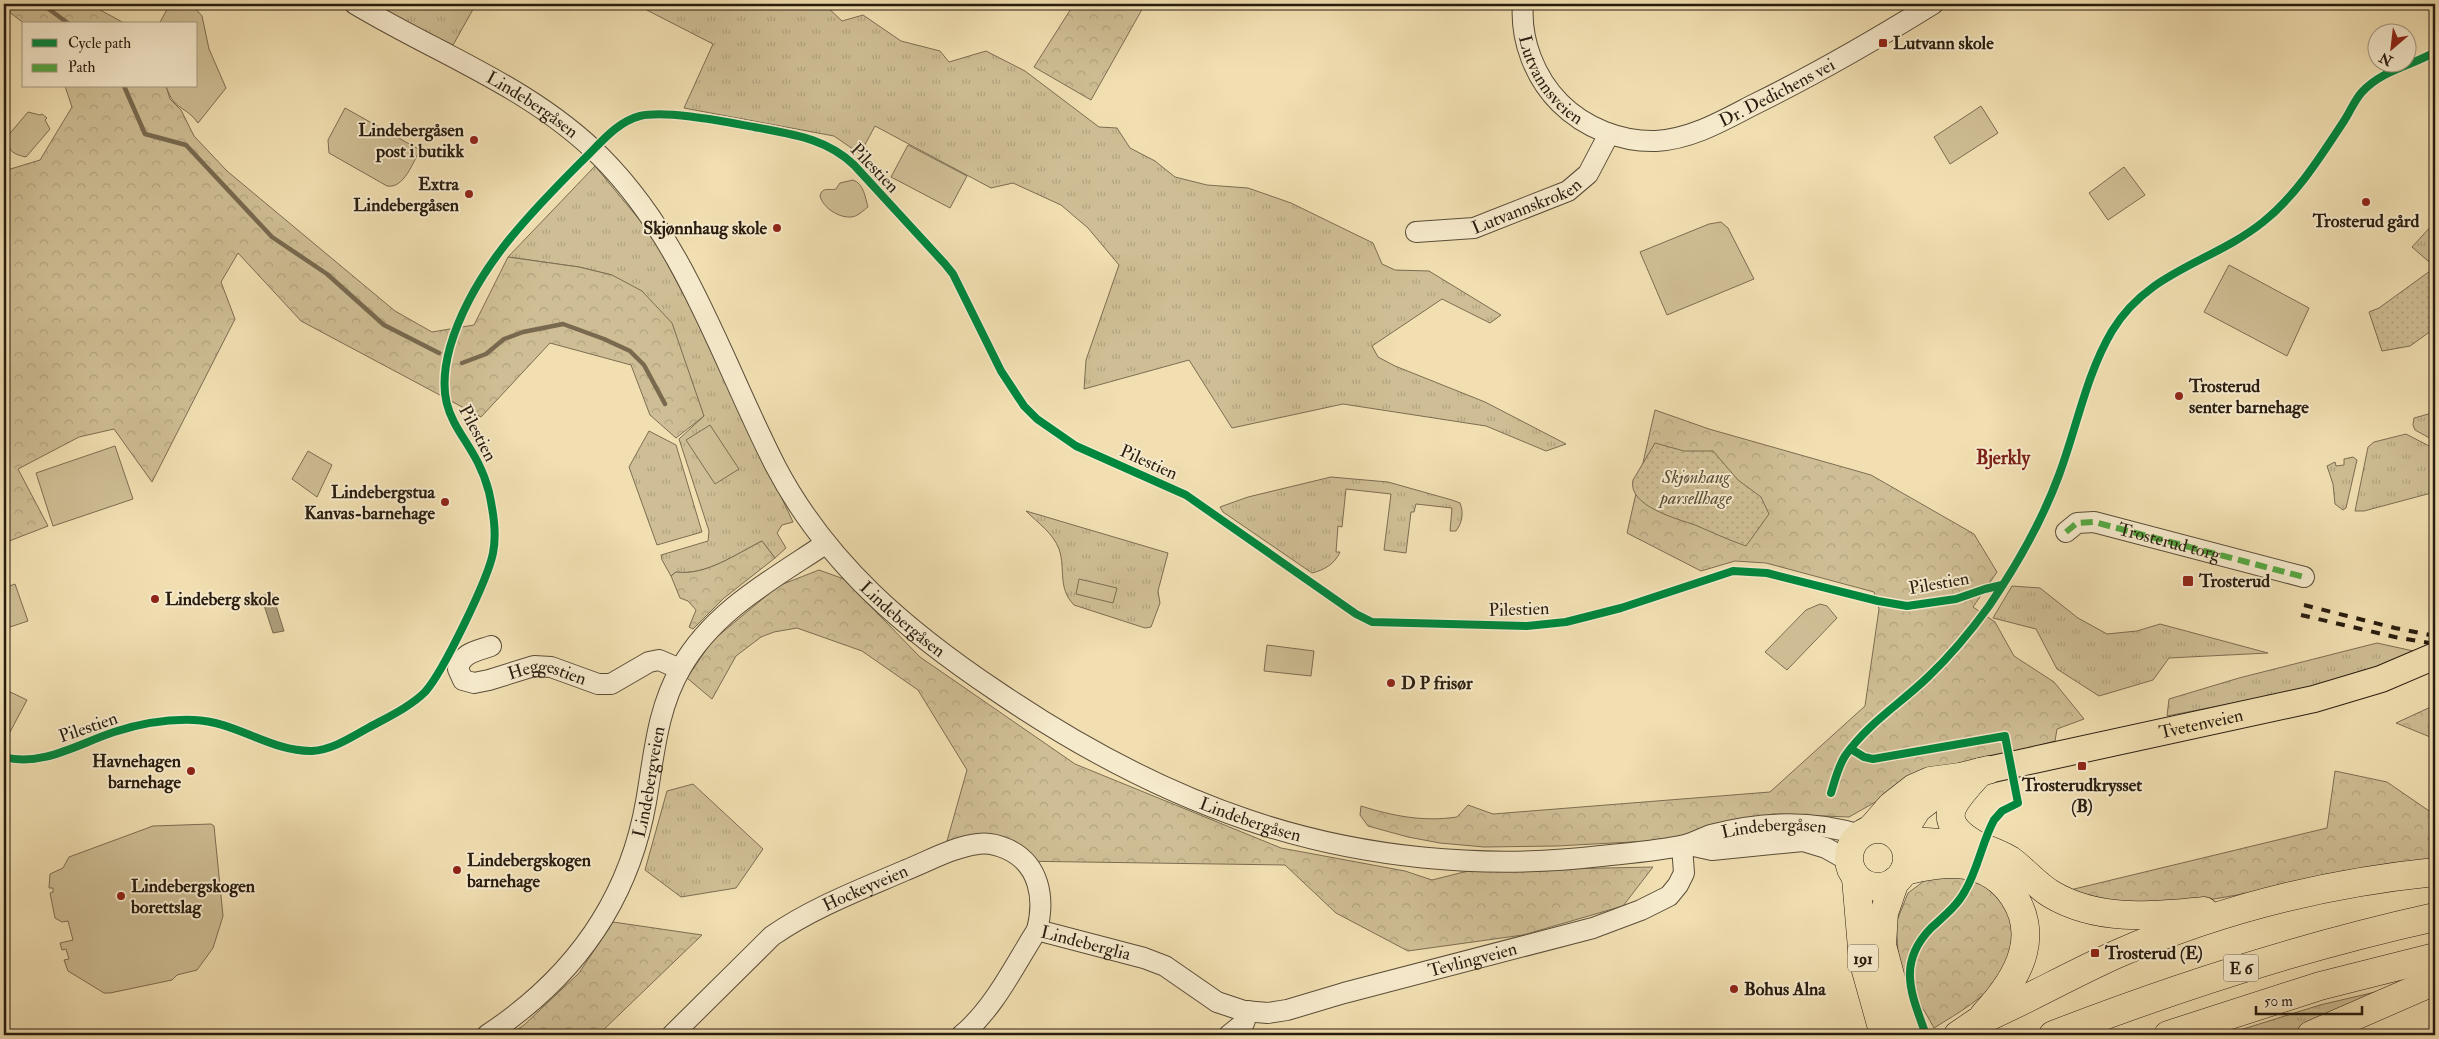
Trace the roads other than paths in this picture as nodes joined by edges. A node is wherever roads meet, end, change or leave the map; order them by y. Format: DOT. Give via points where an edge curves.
graph roads {
  1 [pos="355,4"];
  2 [pos="1523,4"];
  3 [pos="1933,4"];
  4 [pos="1609,134"];
  5 [pos="1416,232"];
  6 [pos="2066,532"];
  7 [pos="825,544"];
  8 [pos="2304,577"];
  9 [pos="491,646"];
  10 [pos="2435,656"];
  11 [pos="680,669"];
  12 [pos="1976,773"];
  13 [pos="1866,832"];
  14 [pos="1900,839"];
  15 [pos="1686,845"];
  16 [pos="1975,854"];
  17 [pos="1853,870"];
  18 [pos="2435,872"];
  19 [pos="1899,876"];
  20 [pos="2235,910"];
  21 [pos="2435,917"];
  22 [pos="1037,930"];
  23 [pos="2435,957"];
  24 [pos="2435,981"];
  25 [pos="1248,1011"];
  26 [pos="1968,1029"];
  27 [pos="487,1035"];
  28 [pos="672,1035"];
  29 [pos="962,1035"];
  30 [pos="1229,1035"];
  31 [pos="1884,1035"];
  32 [pos="1906,1035"];
  33 [pos="2053,1035"];
  34 [pos="2168,1035"];
  35 [pos="2311,1035"];
  1 -- 7 [label="street, Lindebergåsen" via="540,106 600,156 626,185 672,250 692,286 780,473"];
  2 -- 4 [label="street, Lutvannsveien" via="1527,44 1546,87 1568,110"];
  3 -- 4 [label="street, Dr. Dedichens vei" via="1800,80 1696,132 1657,141"];
  4 -- 5 [label="street, Lutvannskroken" via="1588,174 1568,191 1474,228"];
  6 -- 8 [label="street, Trosterud torg" via="2077,523 2094,522"];
  7 -- 11 [label="street, Lindebergveien" via="738,603 699,641"];
  7 -- 15 [label="street, Lindebergåsen" via="898,618 1020,708 1141,777 1248,820 1325,841 1436,859 1573,859"];
  9 -- 11 [label="street, Heggestien" via="463,658 458,670 464,680 474,683 489,680 534,666 551,667 598,684 611,684 639,666 659,660"];
  10 -- 12 [label="main road, Tvetenveien" via="2381,679 2314,700"];
  11 -- 27 [label="street, Lindebergveien" via="658,727 639,834 612,903 593,935 564,972 529,1006"];
  12 -- 13 [label="highway, Tvetenveien / 191" via="1930,780 1914,788 1890,806"];
  12 -- 14 [label="highway, Tvetenveien" via="1917,809"];
  12 -- 16 [label="highway" via="1951,810 1956,832"];
  13 -- 14 [label="highway" via="1891,832"];
  13 -- 15 [label="street, Lindebergåsen" via="1784,824 1708,836"];
  13 -- 17 [label="highway, Tvetenveien / 191" via="1851,846"];
  14 -- 16 [label="highway"];
  14 -- 19 [label="highway, 191" via="1907,855"];
  15 -- 17 [label="street, Lindebergåsen" via="1712,850 1803,842 1826,848"];
  15 -- 25 [label="street, Tevlingveien" via="1684,873 1674,891 1641,910 1594,928 1287,1010 1268,1013"];
  16 -- 19 [label="highway"];
  16 -- 20 [label="highway" via="2010,860 2042,888 2072,904 2097,912 2123,915"];
  16 -- 26 [label="highway" via="2014,896 2025,924 2025,939 2023,954 2012,979 1991,1008"];
  17 -- 19 [label="highway" via="1875,887"];
  17 -- 31 [label="highway, Tvetenveien / 191" via="1863,960"];
  18 -- 20 [label="highway" via="2337,886"];
  19 -- 32 [label="highway, 191" via="1884,913 1882,945"];
  20 -- 26 [label="highway" via="2118,954"];
  21 -- 33 [label="highway, E 6" via="2247,966"];
  22 -- 25 [label="street, Lindeberglia" via="1165,966 1217,1002"];
  22 -- 28 [label="street, Hockeyveien" via="1042,913 1041,895 1025,860 1012,851 987,843 976,844 946,853 812,911 792,923 772,936"];
  22 -- 29 [label="street, Lindeberglia" via="998,995"];
  23 -- 34 [label="highway, E 6" via="2320,986"];
  24 -- 35 [label="highway"];
  25 -- 30 [label="street" via="1244,1023"];
}
